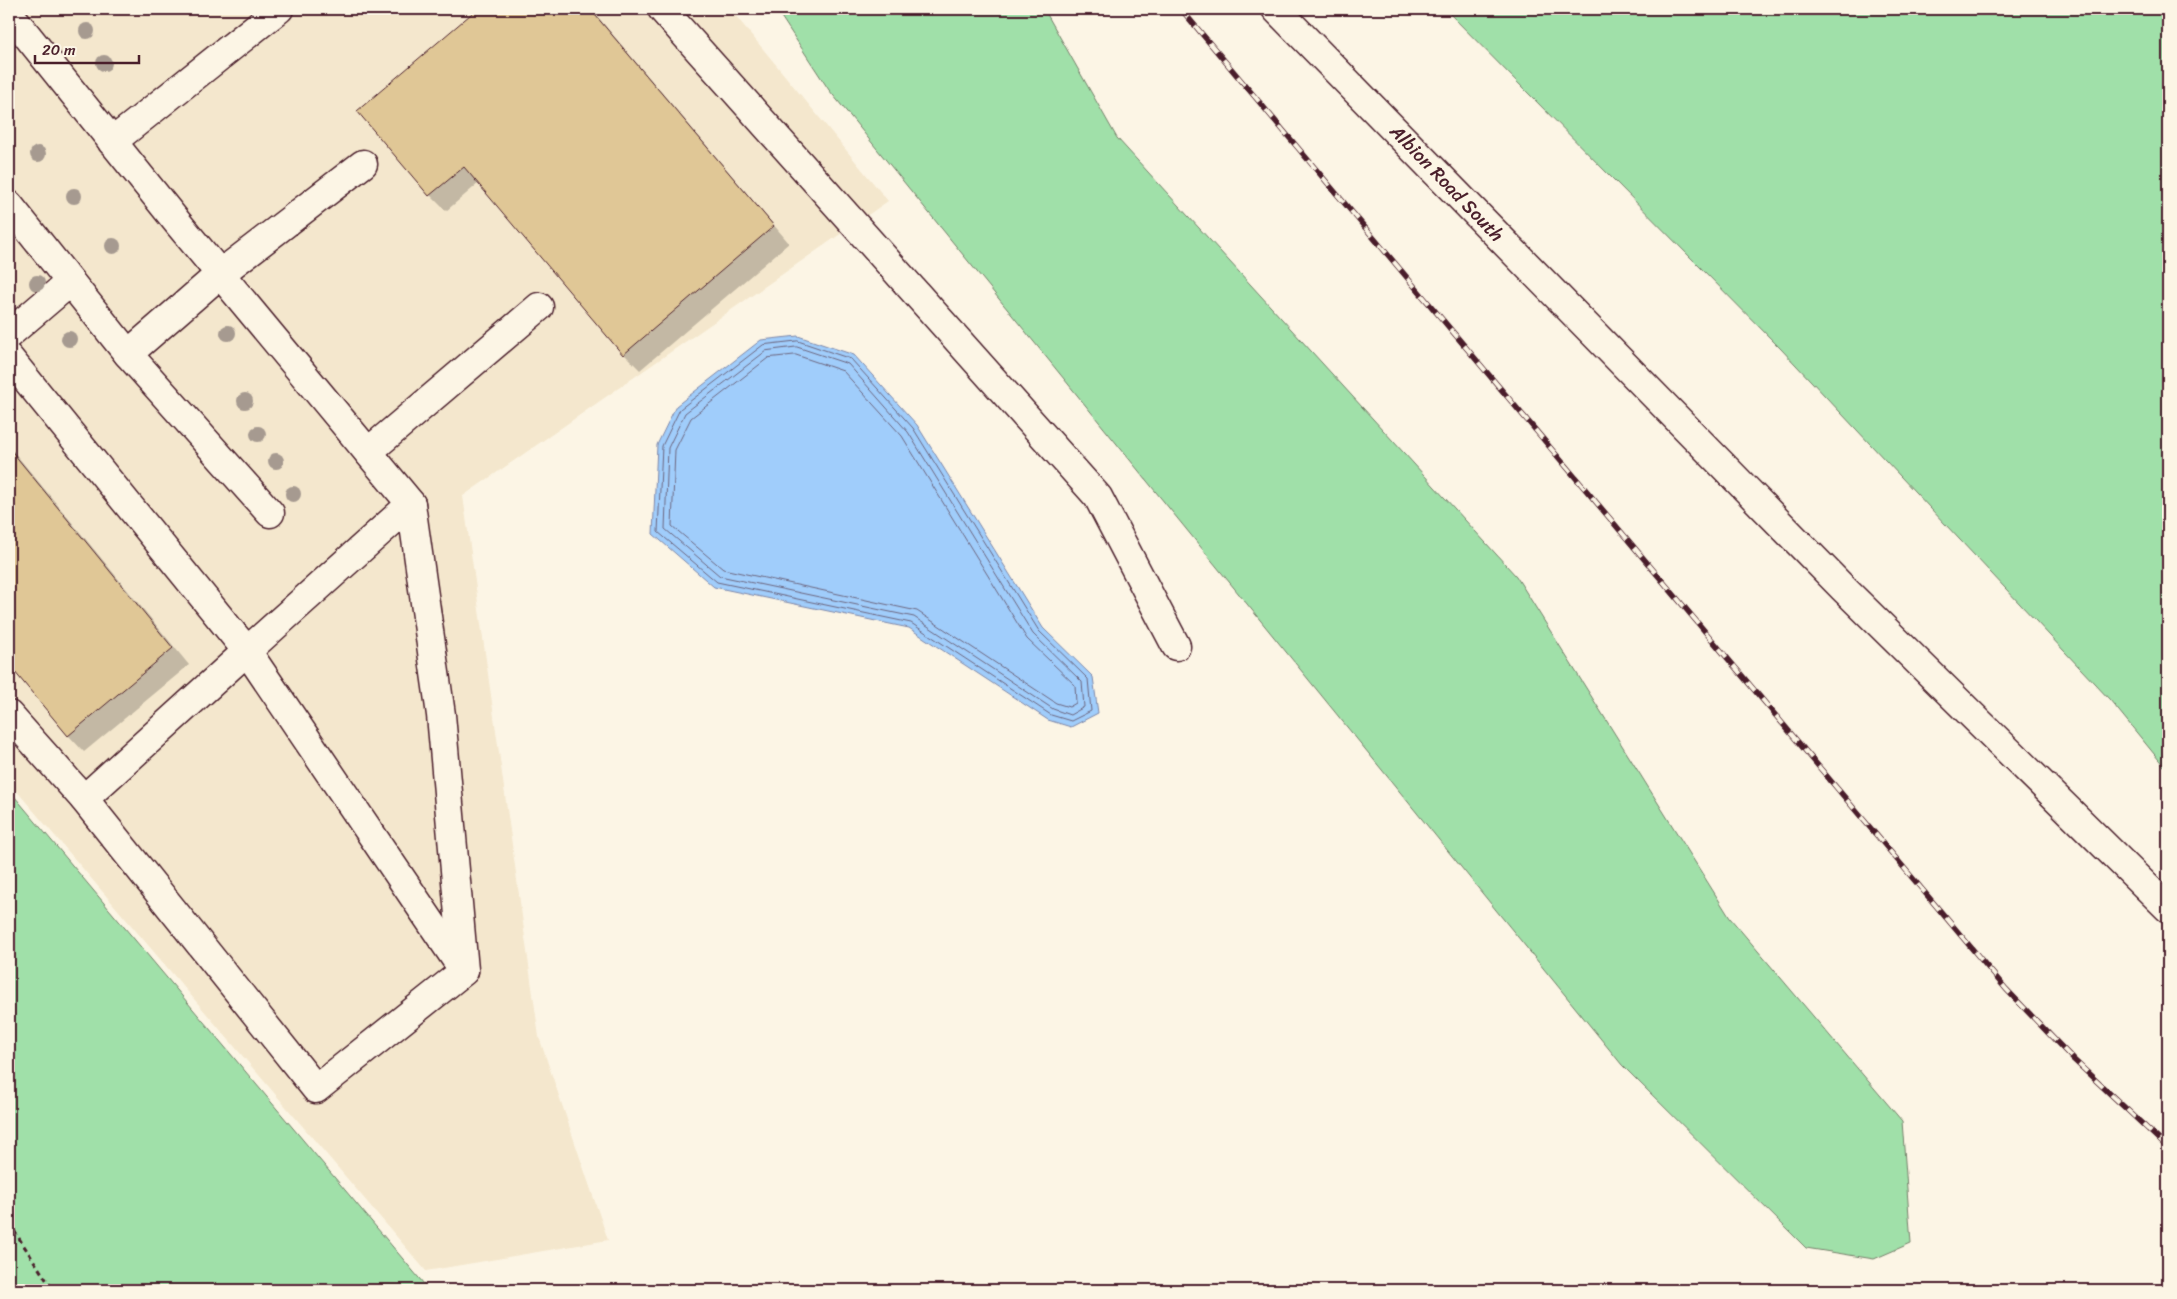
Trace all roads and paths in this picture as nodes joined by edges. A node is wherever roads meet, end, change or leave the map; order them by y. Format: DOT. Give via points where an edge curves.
graph roads {
  1 [pos="279,9"];
  2 [pos="662,9"];
  3 [pos="1276,9"];
  4 [pos="9,13"];
  5 [pos="112,142"];
  6 [pos="362,164"];
  7 [pos="9,205"];
  8 [pos="220,274"];
  9 [pos="70,282"];
  10 [pos="540,307"];
  11 [pos="9,334"];
  12 [pos="128,354"];
  13 [pos="9,358"];
  14 [pos="368,452"];
  15 [pos="411,504"];
  16 [pos="270,513"];
  17 [pos="1176,646"];
  18 [pos="247,650"];
  19 [pos="9,715"];
  20 [pos="84,799"];
  21 [pos="2168,908"];
  22 [pos="464,972"];
  23 [pos="9,1223"];
  24 [pos="53,1290"];
  1 -- 5 [label="lane"];
  2 -- 17 [label="lane" via="1098,497"];
  3 -- 21 [label="lane, Albion Road South" via="1843,588"];
  4 -- 5 [label="lane"];
  5 -- 8 [label="lane"];
  6 -- 8 [label="lane"];
  7 -- 9 [label="lane"];
  8 -- 12 [label="lane"];
  8 -- 14 [label="lane"];
  9 -- 11 [label="lane"];
  9 -- 12 [label="lane"];
  10 -- 14 [label="lane"];
  12 -- 16 [label="lane"];
  13 -- 18 [label="lane"];
  14 -- 15 [label="lane"];
  15 -- 18 [label="lane"];
  15 -- 22 [label="lane" via="441,715"];
  18 -- 20 [label="lane"];
  18 -- 22 [label="lane"];
  19 -- 20 [label="lane"];
  20 -- 22 [label="lane" via="316,1089"];
  23 -- 24 [label="path"];
}
